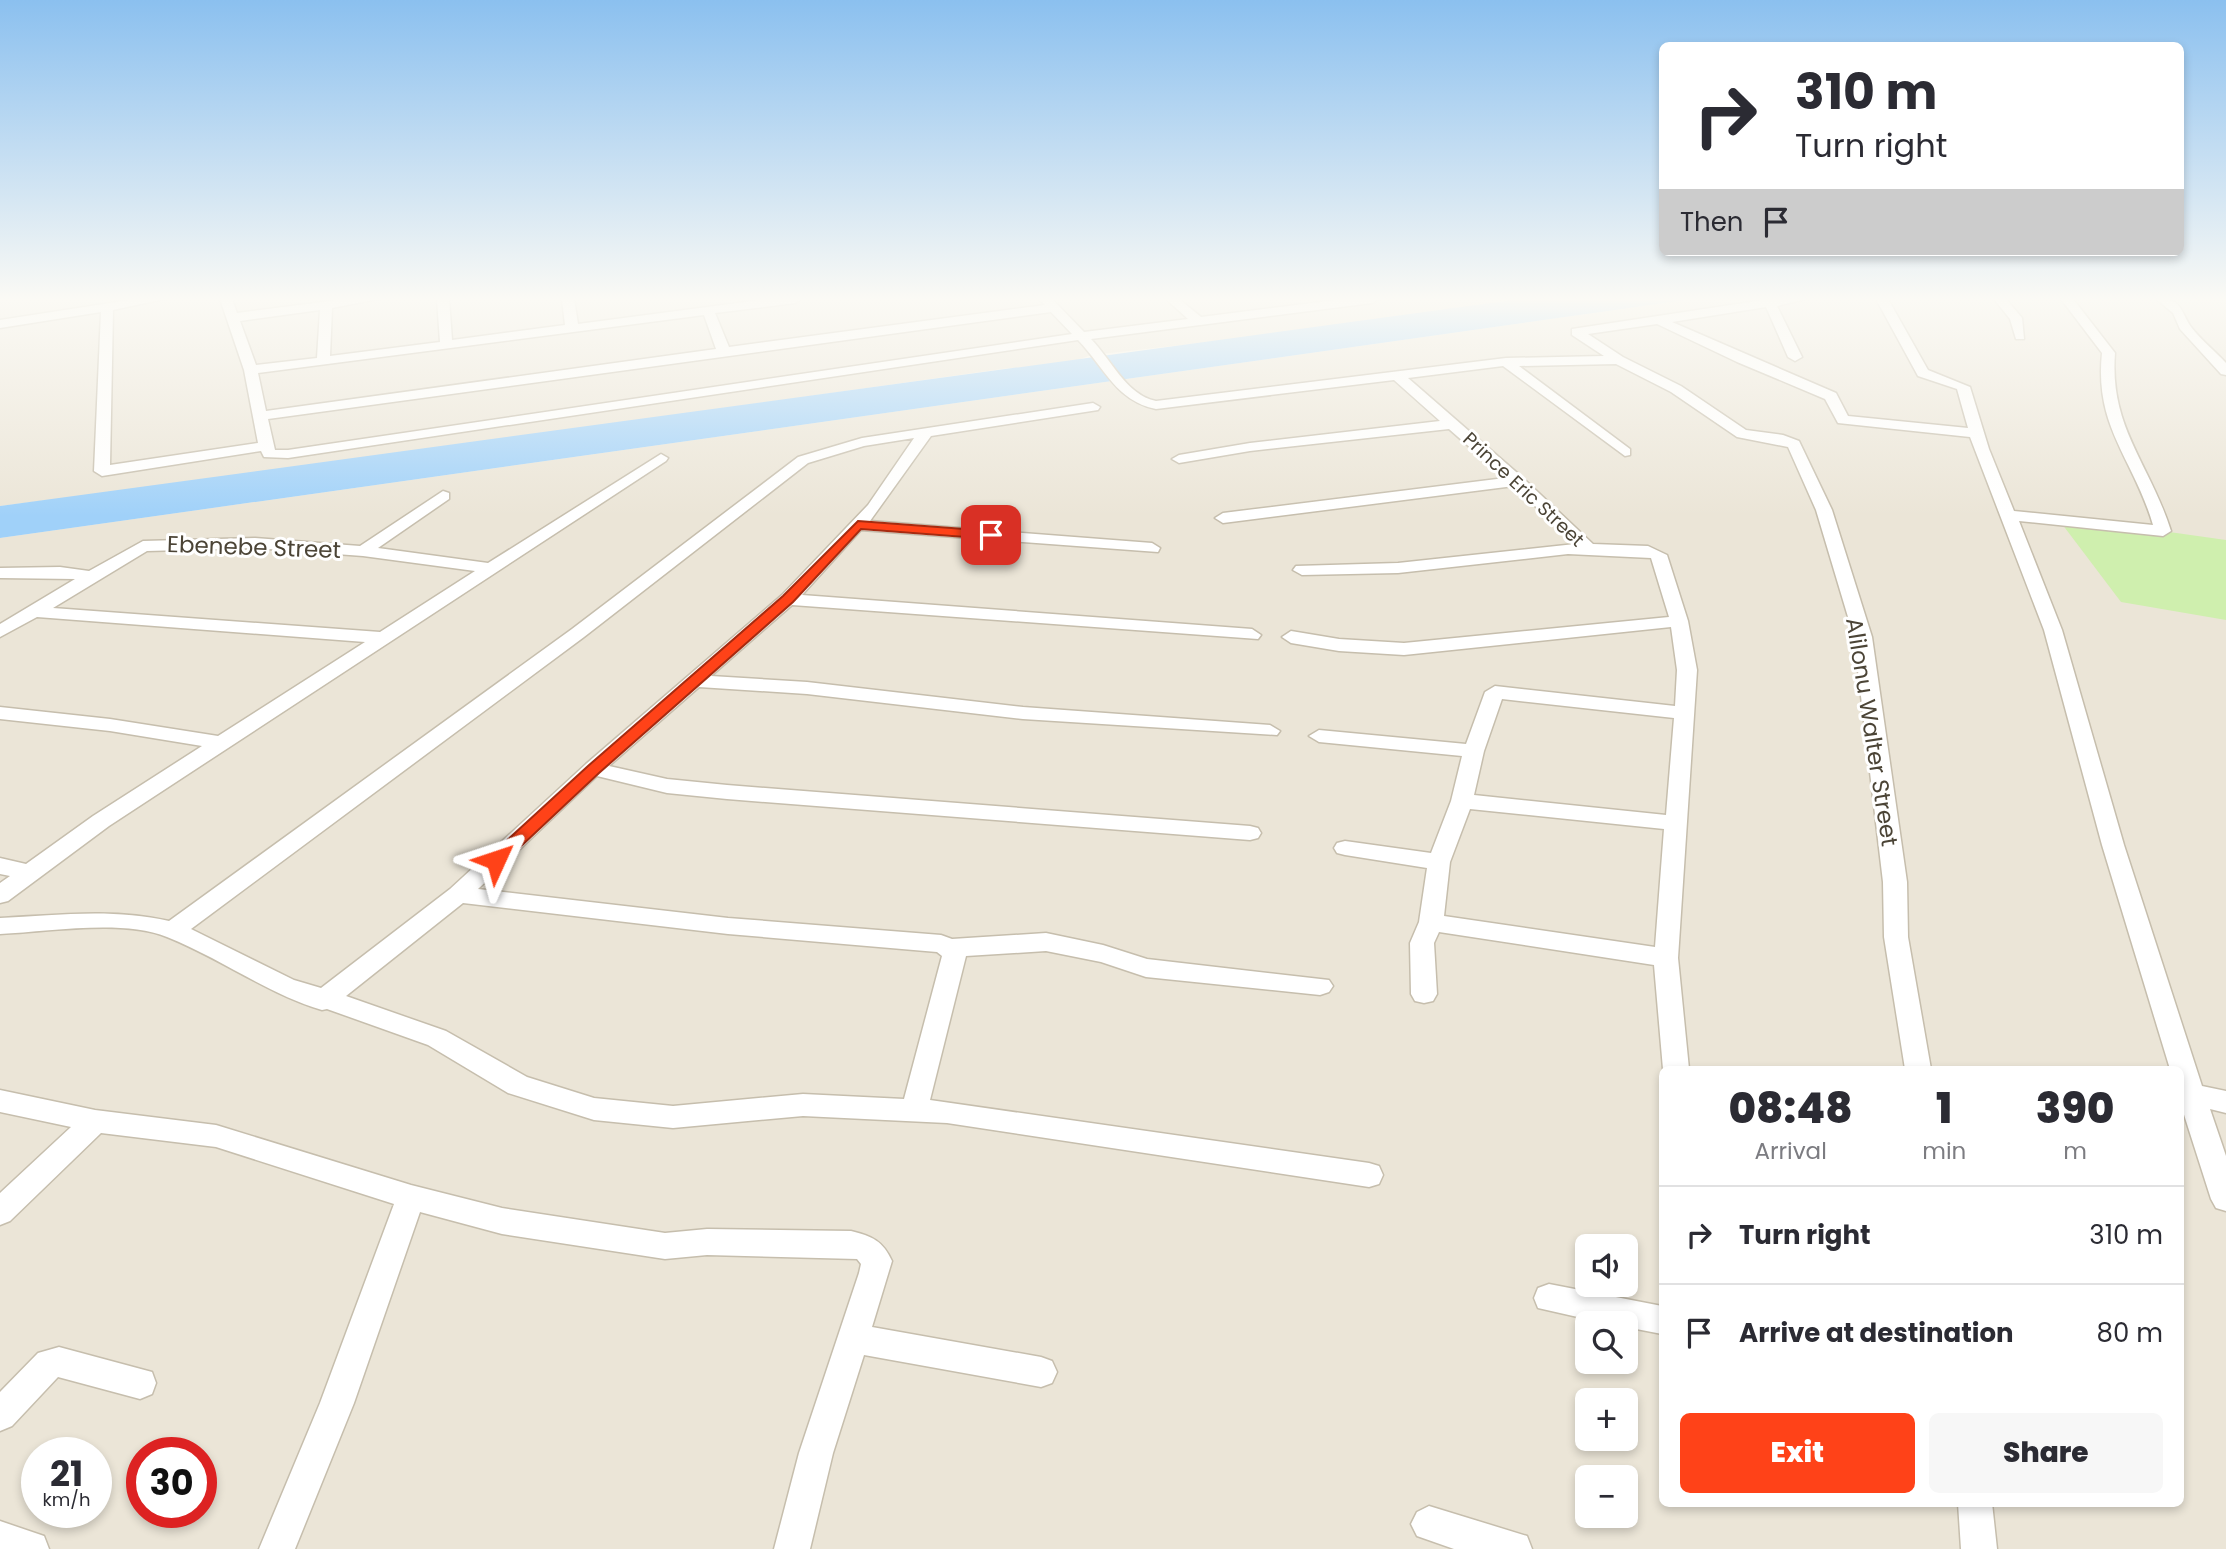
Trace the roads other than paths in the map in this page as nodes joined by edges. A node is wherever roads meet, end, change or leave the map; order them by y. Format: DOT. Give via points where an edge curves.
graph roads {
  1 [pos="104,371"];
  2 [pos="251,371"];
  3 [pos="584,371"];
  4 [pos="846,371"];
  5 [pos="1111,371"];
  6 [pos="1420,371"];
  7 [pos="1518,371"];
  8 [pos="1641,371"];
  9 [pos="1769,371"];
  10 [pos="1922,371"];
  11 [pos="2107,371"];
  12 [pos="1395,374"];
  13 [pos="1093,407"];
  14 [pos="260,416"];
  15 [pos="1454,424"];
  16 [pos="926,432"];
  17 [pos="1977,433"];
  18 [pos="266,446"];
  19 [pos="1625,452"];
  20 [pos="661,458"];
  21 [pos="1179,459"];
  22 [pos="1518,481"];
  23 [pos="443,496"];
  24 [pos="2006,515"];
  25 [pos="1223,518"];
  26 [pos="858,525"];
  27 [pos="1152,548"];
  28 [pos="1589,549"];
  29 [pos="363,551"];
  30 [pos="489,568"];
  31 [pos="1302,570"];
  32 [pos="0,573"];
  33 [pos="94,577"];
  34 [pos="788,599"];
  35 [pos="36,612"];
  36 [pos="1679,621"];
  37 [pos="0,632"];
  38 [pos="1252,635"];
  39 [pos="1291,637"];
  40 [pos="387,638"];
  41 [pos="698,681"];
  42 [pos="0,713"];
  43 [pos="1684,713"];
  44 [pos="1270,731"];
  45 [pos="1319,736"];
  46 [pos="222,743"];
  47 [pos="1474,751"];
  48 [pos="593,769"];
  49 [pos="1462,801"];
  50 [pos="1674,824"];
  51 [pos="1250,833"];
  52 [pos="1345,848"];
  53 [pos="1439,862"];
  54 [pos="0,866"];
  55 [pos="30,873"];
  56 [pos="0,895"];
  57 [pos="458,895"];
  58 [pos="1431,922"];
  59 [pos="0,926"];
  60 [pos="173,930"];
  61 [pos="950,948"];
  62 [pos="1666,958"];
  63 [pos="1320,986"];
  64 [pos="1424,994"];
  65 [pos="322,1001"];
  66 [pos="1676,1066"];
  67 [pos="1918,1066"];
  68 [pos="2182,1066"];
  69 [pos="2184,1072"];
  70 [pos="2191,1094"];
  71 [pos="0,1101"];
  72 [pos="2226,1102"];
  73 [pos="914,1111"];
  74 [pos="95,1121"];
  75 [pos="1369,1175"];
  76 [pos="411,1196"];
  77 [pos="2226,1199"];
  78 [pos="0,1212"];
  79 [pos="1549,1298"];
  80 [pos="1659,1319"];
  81 [pos="853,1338"];
  82 [pos="1041,1372"];
  83 [pos="140,1383"];
  84 [pos="0,1415"];
  85 [pos="1975,1507"];
  86 [pos="1429,1524"];
  87 [pos="0,1539"];
  88 [pos="31,1549"];
  89 [pos="277,1549"];
  90 [pos="792,1549"];
  91 [pos="1514,1549"];
  92 [pos="1979,1549"];
  1 -- 18 [label="street" via="100,469"];
  2 -- 14 [label="street"];
  3 -- 14 [label="street"];
  4 -- 18 [label="street" via="289,454 269,454"];
  5 -- 12 [label="street" via="1141,402 1156,405"];
  6 -- 12 [label="street"];
  7 -- 19 [label="street"];
  8 -- 67 [label="street, Alilonu Walter Street" via="1676,389 1742,434 1791,442 1824,510 1863,637 1895,882 1896,937"];
  9 -- 17 [label="street" via="1831,396 1843,419"];
  10 -- 17 [label="street" via="1963,387"];
  11 -- 24 [label="street" via="2106,389 2120,436 2163,531"];
  12 -- 15 [label="street, Prince Eric Street"];
  13 -- 16 [label="street"];
  14 -- 18 [label="street"];
  15 -- 21 [label="street"];
  15 -- 22 [label="street, Prince Eric Street"];
  16 -- 26 [label="street"];
  16 -- 60 [label="street" via="862,442 803,460 578,634"];
  17 -- 24 [label="street"];
  20 -- 30 [label="street"];
  22 -- 25 [label="street"];
  22 -- 28 [label="street, Prince Eric Street"];
  23 -- 29 [label="street"];
  24 -- 68 [label="street" via="2053,629"];
  26 -- 27 [label="street"];
  26 -- 34 [label="street"];
  28 -- 31 [label="street" via="1530,552 1418,568 1335,573"];
  28 -- 36 [label="street" via="1659,555"];
  29 -- 30 [label="street, Ebenebe Street"];
  29 -- 33 [label="street, Ebenebe Street" via="255,543 143,546"];
  30 -- 40 [label="street"];
  32 -- 33 [label="street" via="60,572"];
  33 -- 35 [label="street, Ebenebe Street"];
  34 -- 38 [label="street"];
  34 -- 41 [label="street"];
  35 -- 37 [label="street, Ebenebe Street"];
  35 -- 40 [label="street"];
  36 -- 39 [label="street" via="1404,649"];
  36 -- 43 [label="street" via="1688,670"];
  40 -- 46 [label="street"];
  41 -- 44 [label="street" via="807,688 1023,713"];
  41 -- 48 [label="street"];
  42 -- 46 [label="street"];
  43 -- 47 [label="street" via="1495,692"];
  43 -- 50 [label="street"];
  45 -- 47 [label="street"];
  46 -- 55 [label="street"];
  47 -- 49 [label="street"];
  48 -- 51 [label="street" via="667,786 727,792"];
  48 -- 57 [label="street"];
  49 -- 50 [label="street"];
  49 -- 53 [label="street"];
  50 -- 62 [label="street"];
  52 -- 53 [label="street"];
  53 -- 58 [label="street"];
  54 -- 55 [label="street"];
  55 -- 56 [label="street"];
  57 -- 61 [label="street"];
  57 -- 65 [label="street"];
  58 -- 62 [label="street"];
  58 -- 64 [label="street" via="1422,943"];
  59 -- 60 [label="street" via="110,921"];
  60 -- 65 [label="street" via="266,979"];
  61 -- 63 [label="street" via="1046,943 1146,968"];
  61 -- 73 [label="street" via="954,956"];
  62 -- 66 [label="street"];
  65 -- 73 [label="street" via="378,1015 437,1038 518,1085 594,1110 673,1117 803,1105"];
  69 -- 70 [label="street"];
  70 -- 72 [label="street"];
  70 -- 77 [label="street"];
  71 -- 74 [label="street"];
  73 -- 75 [label="street" via="1063,1128"];
  74 -- 76 [label="street" via="216,1136"];
  74 -- 78 [label="street"];
  76 -- 81 [label="street" via="502,1221 665,1246 707,1241 867,1248 877,1261"];
  76 -- 89 [label="street" via="337,1403"];
  79 -- 80 [label="street"];
  81 -- 82 [label="street"];
  81 -- 90 [label="street" via="816,1453"];
  83 -- 84 [label="street" via="59,1362 49,1364"];
  85 -- 92 [label="street"];
  86 -- 91 [label="street"];
  87 -- 88 [label="street"];
}
